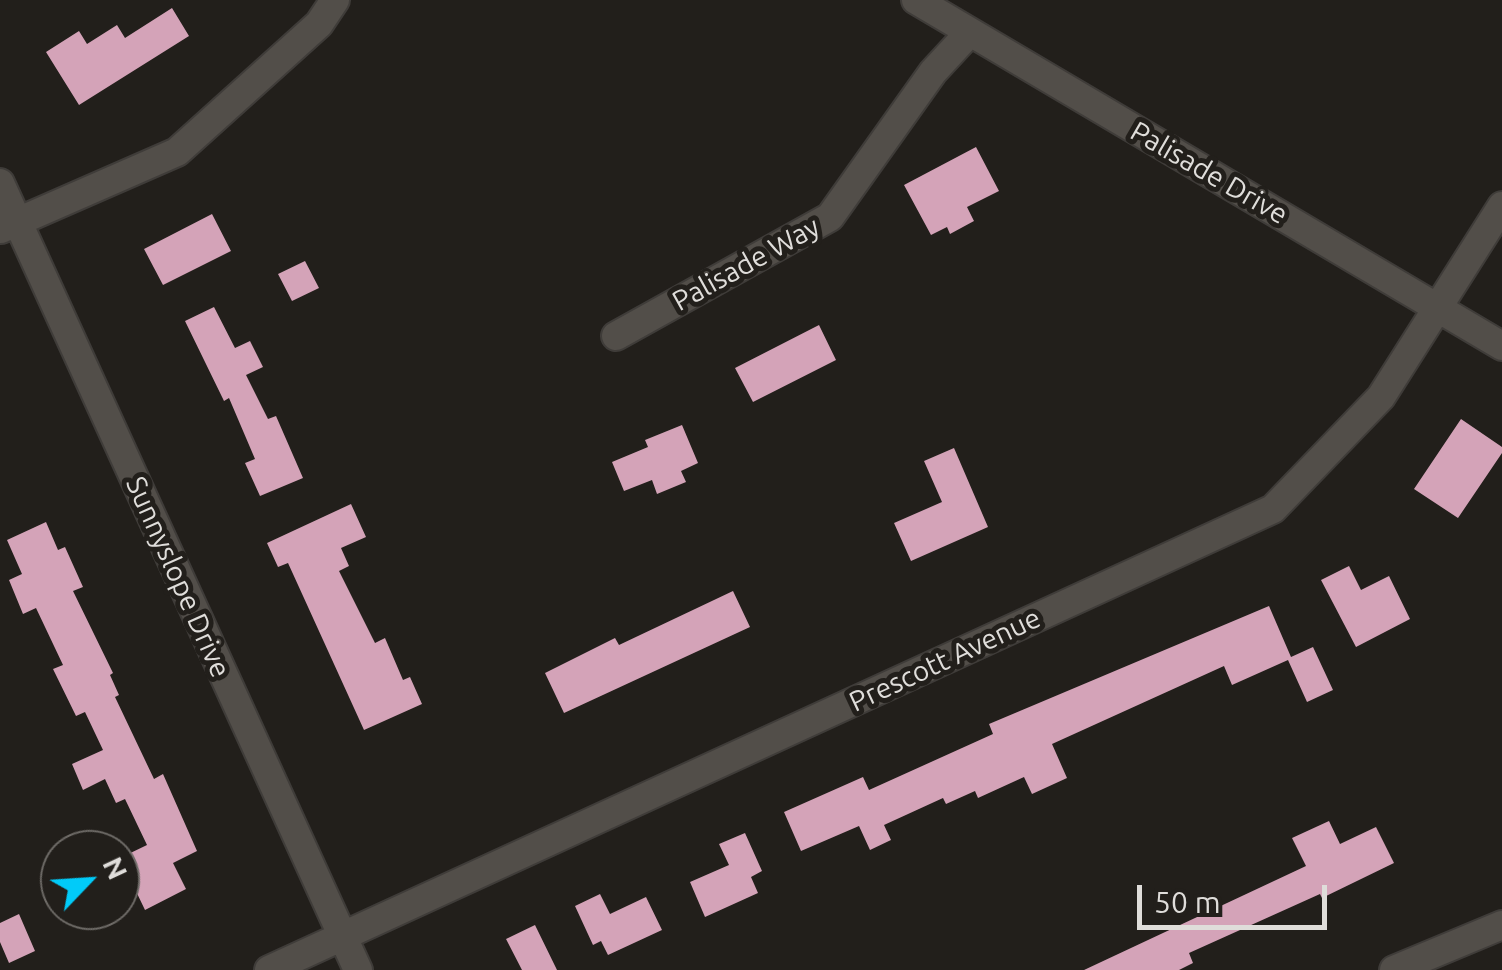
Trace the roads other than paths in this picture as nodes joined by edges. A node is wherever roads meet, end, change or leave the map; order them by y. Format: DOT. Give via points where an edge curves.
graph roads {
  1 [pos="335,0"];
  2 [pos="916,0"];
  3 [pos="970,32"];
  4 [pos="0,183"];
  5 [pos="1502,206"];
  6 [pos="8,226"];
  7 [pos="1440,309"];
  8 [pos="616,336"];
  9 [pos="1502,346"];
  10 [pos="1502,925"];
  11 [pos="342,937"];
  12 [pos="269,970"];
  13 [pos="358,970"];
  14 [pos="1394,970"];
  1 -- 6 [label="street" via="319,24 178,152"];
  2 -- 3 [label="street, Palisade Drive"];
  3 -- 7 [label="street, Palisade Drive"];
  3 -- 8 [label="street, Palisade Way" via="933,72 830,217"];
  4 -- 6 [label="street, Sunnyslope Drive"];
  5 -- 7 [label="street, Prescott Avenue"];
  6 -- 11 [label="street, Sunnyslope Drive"];
  7 -- 9 [label="street, Palisade Drive"];
  7 -- 11 [label="street, Prescott Avenue" via="1381,397 1273,509"];
  10 -- 14 [label="street"];
  11 -- 12 [label="street, Prescott Avenue"];
  11 -- 13 [label="street, Sunnyslope Drive"];
}
